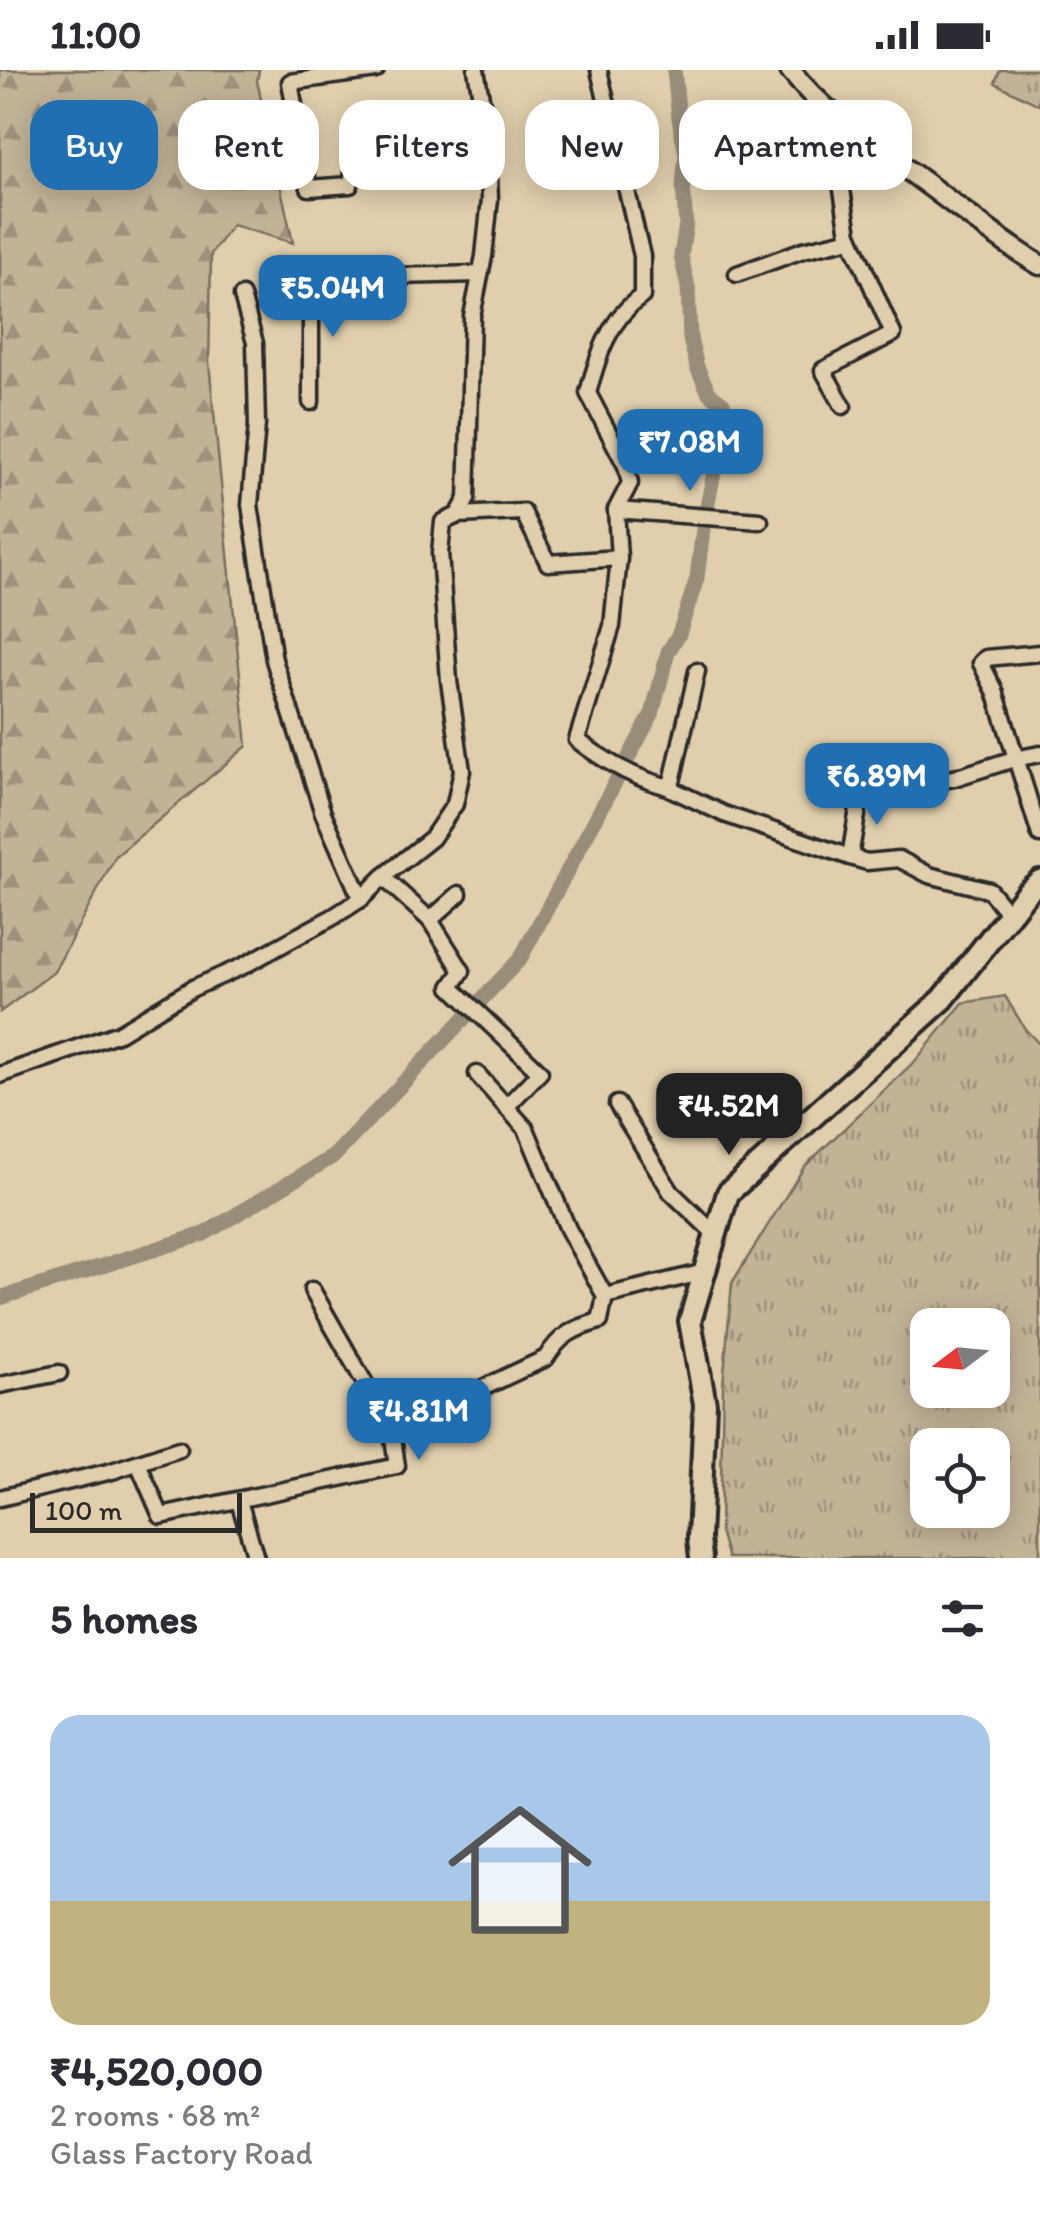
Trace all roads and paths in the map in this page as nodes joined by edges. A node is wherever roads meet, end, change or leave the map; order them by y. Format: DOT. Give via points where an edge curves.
graph roads {
  1 [pos="376,70"];
  2 [pos="476,70"];
  3 [pos="598,70"];
  4 [pos="790,70"];
  5 [pos="815,100"];
  6 [pos="912,174"];
  7 [pos="339,186"];
  8 [pos="842,190"];
  9 [pos="851,240"];
  10 [pos="1040,264"];
  11 [pos="480,274"];
  12 [pos="737,274"];
  13 [pos="242,296"];
  14 [pos="311,402"];
  15 [pos="842,406"];
  16 [pos="616,510"];
  17 [pos="458,515"];
  18 [pos="760,521"];
  19 [pos="620,558"];
  20 [pos="1040,654"];
  21 [pos="697,671"];
  22 [pos="1040,754"];
  23 [pos="1014,758"];
  24 [pos="665,786"];
  25 [pos="892,786"];
  26 [pos="861,792"];
  27 [pos="1040,835"];
  28 [pos="850,857"];
  29 [pos="382,876"];
  30 [pos="1039,883"];
  31 [pos="458,894"];
  32 [pos="361,899"];
  33 [pos="1009,914"];
  34 [pos="430,920"];
  35 [pos="477,1074"];
  36 [pos="0,1075"];
  37 [pos="617,1104"];
  38 [pos="506,1106"];
  39 [pos="715,1234"];
  40 [pos="704,1272"];
  41 [pos="312,1290"];
  42 [pos="606,1296"];
  43 [pos="60,1373"];
  44 [pos="0,1385"];
  45 [pos="392,1431"];
  46 [pos="179,1449"];
  47 [pos="138,1463"];
  48 [pos="0,1498"];
  49 [pos="239,1501"];
  50 [pos="256,1558"];
  51 [pos="701,1558"];
  1 -- 7 [label="street" via="290,82 308,188"];
  2 -- 11 [label="street" via="490,199"];
  3 -- 16 [label="street" via="642,256 642,296 626,306 600,346 588,393 626,466 630,483"];
  4 -- 5 [label="street"];
  6 -- 10 [label="street"];
  8 -- 9 [label="street"];
  9 -- 12 [label="street"];
  9 -- 15 [label="street" via="893,334 824,370"];
  11 -- 14 [label="street" via="311,278"];
  11 -- 17 [label="street" via="470,334 467,499"];
  13 -- 32 [label="street" via="255,343 250,505 274,660 323,814"];
  16 -- 18 [label="street"];
  16 -- 19 [label="street"];
  17 -- 19 [label="street" via="523,512 548,563"];
  17 -- 29 [label="street" via="443,522 440,554 462,772 455,804 432,838"];
  19 -- 24 [label="street" via="612,626 578,740 624,771"];
  20 -- 23 [label="street" via="981,663"];
  21 -- 24 [label="street" via="672,782"];
  22 -- 23 [label="street"];
  23 -- 25 [label="street" via="954,778"];
  23 -- 27 [label="street"];
  24 -- 28 [label="street" via="724,814"];
  26 -- 28 [label="street"];
  28 -- 33 [label="street" via="898,860 989,890"];
  29 -- 32 [label="street"];
  29 -- 34 [label="street"];
  30 -- 33 [label="main road"];
  31 -- 34 [label="street"];
  32 -- 36 [label="street" via="119,1033"];
  33 -- 39 [label="main road" via="943,999 728,1193"];
  34 -- 38 [label="street" via="462,971 451,986 540,1072"];
  35 -- 38 [label="street"];
  37 -- 39 [label="street" via="671,1192"];
  38 -- 42 [label="street" via="526,1129 568,1229"];
  39 -- 40 [label="main road"];
  40 -- 42 [label="street"];
  40 -- 51 [label="main road" via="690,1321 705,1404"];
  41 -- 45 [label="street"];
  42 -- 45 [label="street" via="600,1320 572,1329 546,1358"];
  43 -- 44 [label="street"];
  45 -- 49 [label="street" via="397,1466"];
  46 -- 47 [label="street"];
  47 -- 48 [label="street"];
  47 -- 49 [label="street" via="161,1516"];
  49 -- 50 [label="street"];
}
